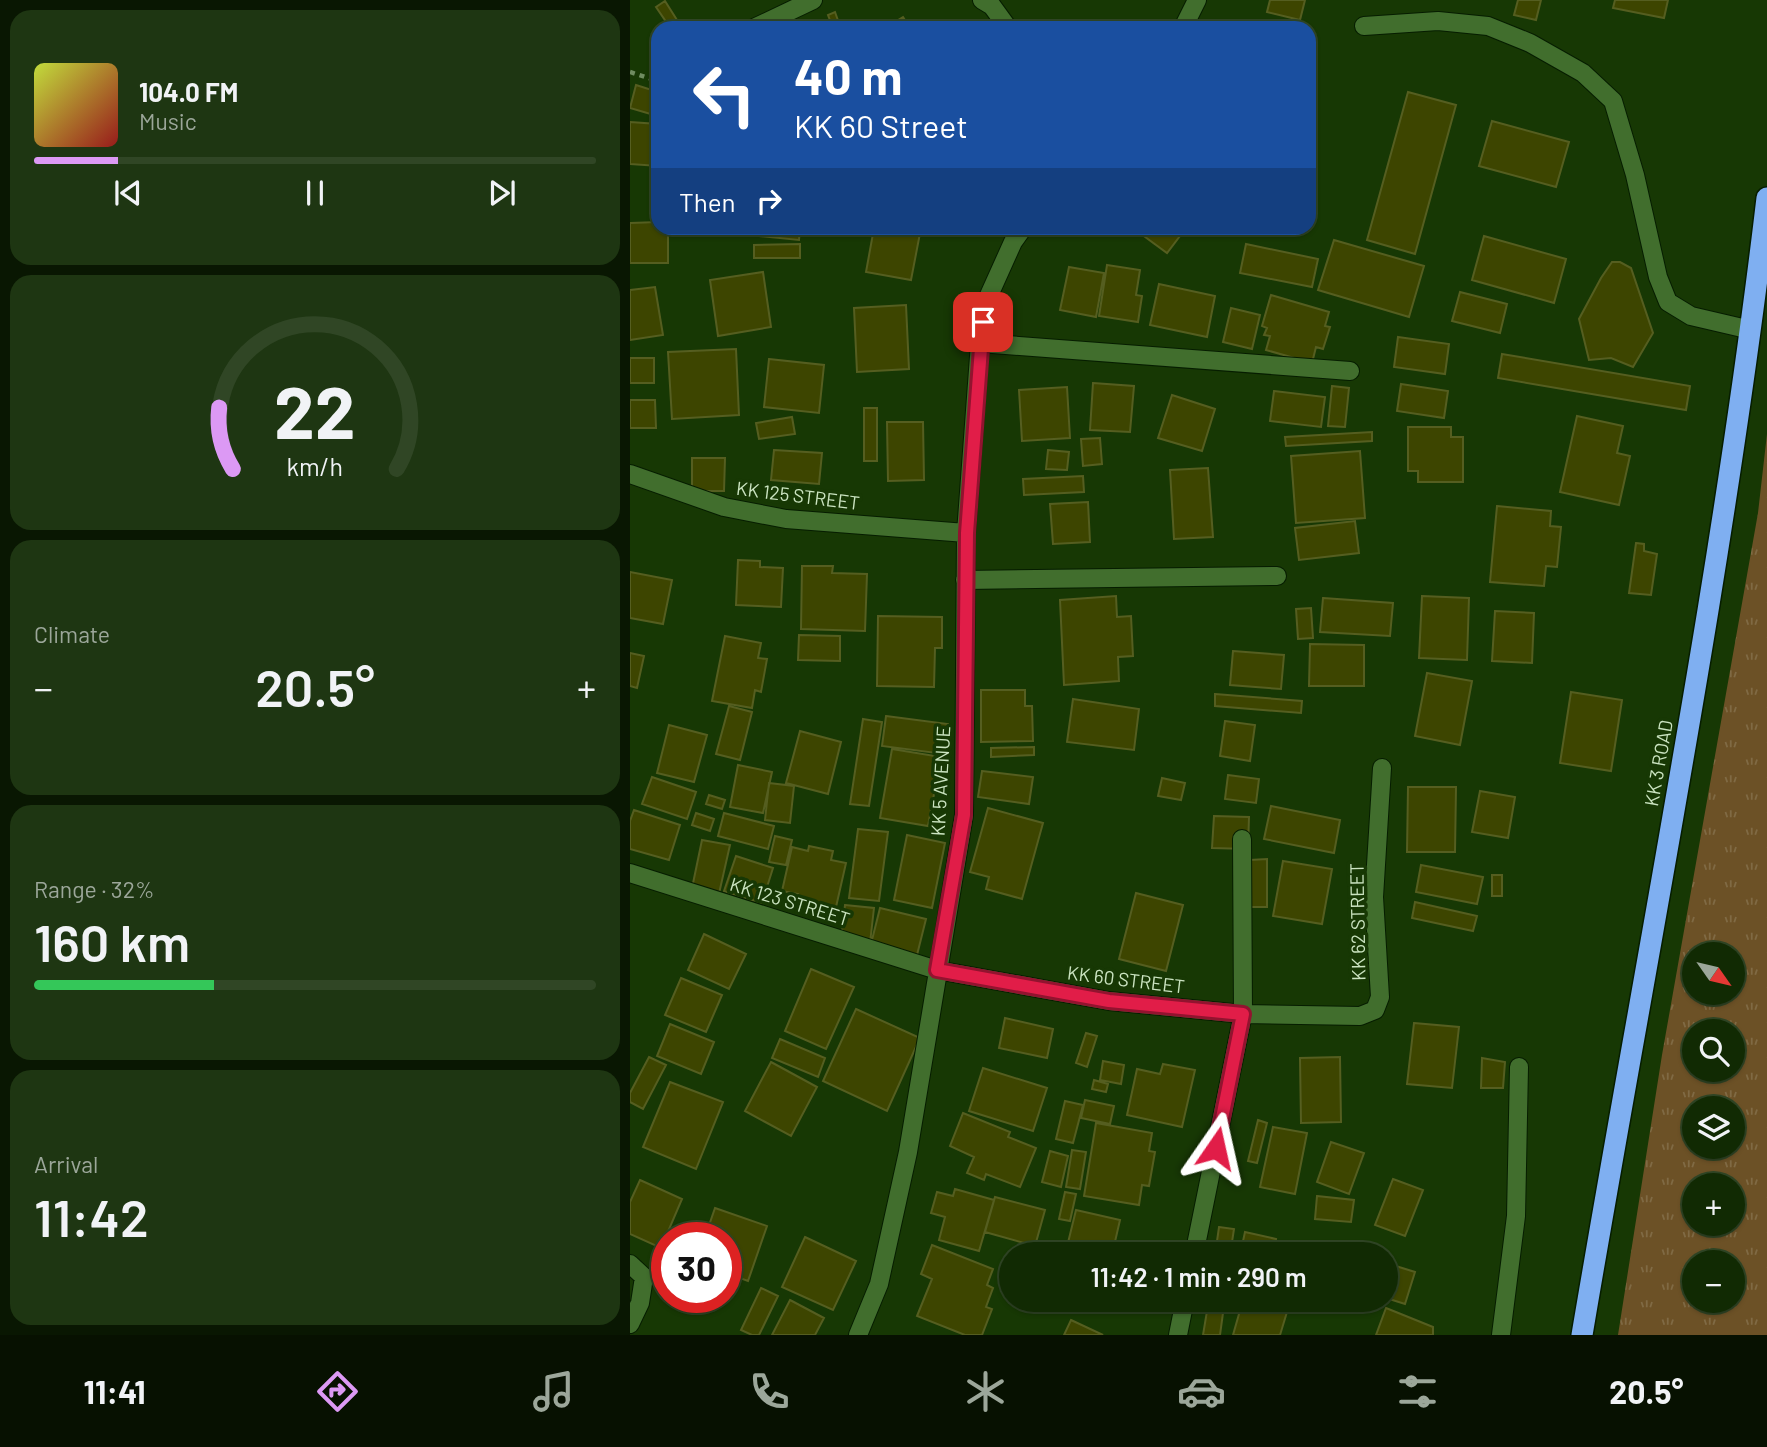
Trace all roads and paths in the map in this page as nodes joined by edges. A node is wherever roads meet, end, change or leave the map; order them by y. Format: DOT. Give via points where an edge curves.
graph roads {
  1 [pos="813,0"];
  2 [pos="982,0"];
  3 [pos="1197,0"];
  4 [pos="769,21"];
  5 [pos="1003,21"];
  6 [pos="1186,21"];
  7 [pos="1364,26"];
  8 [pos="630,72"];
  9 [pos="651,79"];
  10 [pos="1767,198"];
  11 [pos="1018,235"];
  12 [pos="1751,330"];
  13 [pos="980,343"];
  14 [pos="1350,371"];
  15 [pos="630,474"];
  16 [pos="967,533"];
  17 [pos="1278,576"];
  18 [pos="965,580"];
  19 [pos="1382,768"];
  20 [pos="1242,839"];
  21 [pos="630,873"];
  22 [pos="937,970"];
  23 [pos="1243,1014"];
  24 [pos="1312,1015"];
  25 [pos="1520,1067"];
  26 [pos="1197,1242"];
  27 [pos="630,1264"];
  28 [pos="1183,1312"];
  29 [pos="630,1324"];
  30 [pos="858,1335"];
  31 [pos="1178,1335"];
  32 [pos="1501,1335"];
  33 [pos="1583,1335"];
  1 -- 4 [label="street"];
  2 -- 5 [label="street"];
  3 -- 6 [label="street"];
  7 -- 12 [label="street" via="1438,21 1488,26 1583,73 1613,101 1668,302 1691,316"];
  8 -- 9 [label="path"];
  10 -- 12 [label="highway, KK 3 ROAD"];
  11 -- 13 [label="street, KK 5 AVENUE" via="986,302"];
  12 -- 33 [label="highway, KK 3 ROAD"];
  13 -- 14 [label="street"];
  13 -- 16 [label="street, KK 5 AVENUE"];
  15 -- 16 [label="street, KK 125 STREET" via="724,508 786,519"];
  16 -- 18 [label="street, KK 5 AVENUE"];
  17 -- 18 [label="street"];
  18 -- 22 [label="street, KK 5 AVENUE" via="964,815"];
  19 -- 24 [label="street, KK 62 STREET" via="1374,897 1380,997 1375,1010 1360,1016"];
  20 -- 23 [label="street"];
  21 -- 22 [label="street, KK 123 STREET"];
  22 -- 23 [label="street, KK 60 STREET" via="1109,1001"];
  22 -- 30 [label="street, KK 5 AVENUE" via="905,1165 878,1284"];
  23 -- 24 [label="street, KK 60 STREET"];
  23 -- 26 [label="street"];
  25 -- 32 [label="street" via="1516,1216"];
  27 -- 29 [label="street" via="644,1277 640,1303"];
  28 -- 31 [label="street"];
}
